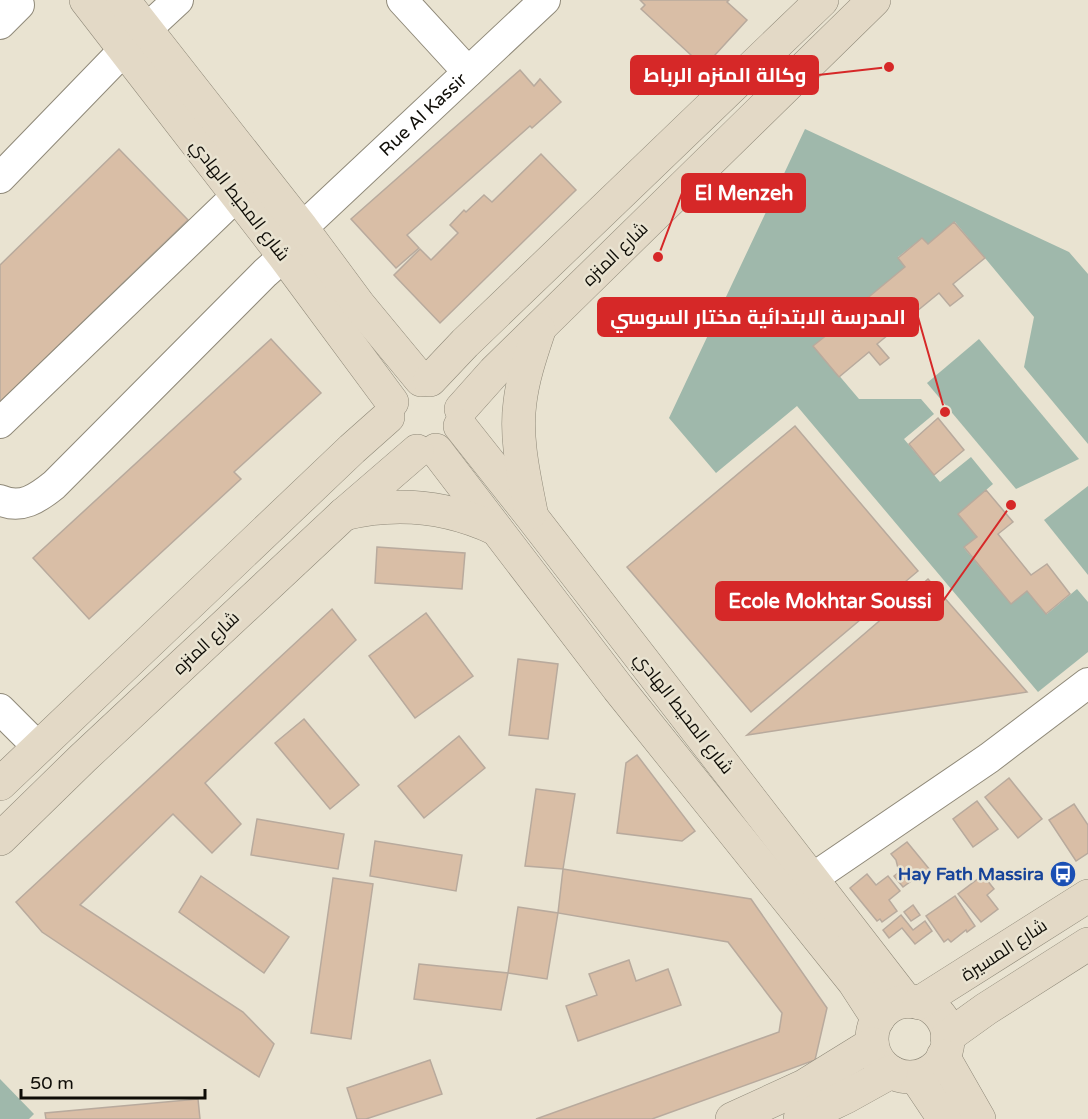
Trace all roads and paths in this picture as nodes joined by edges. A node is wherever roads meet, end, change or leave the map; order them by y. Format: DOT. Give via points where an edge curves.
graph roads {
  1 [pos="14,0"];
  2 [pos="86,0"];
  3 [pos="123,0"];
  4 [pos="178,0"];
  5 [pos="402,0"];
  6 [pos="545,0"];
  7 [pos="822,0"];
  8 [pos="874,0"];
  9 [pos="0,24"];
  10 [pos="135,39"];
  11 [pos="468,72"];
  12 [pos="0,178"];
  13 [pos="247,184"];
  14 [pos="302,228"];
  15 [pos="284,256"];
  16 [pos="540,327"];
  17 [pos="426,380"];
  18 [pos="390,410"];
  19 [pos="460,417"];
  20 [pos="0,423"];
  21 [pos="426,451"];
  22 [pos="0,500"];
  23 [pos="344,514"];
  24 [pos="532,517"];
  25 [pos="496,529"];
  26 [pos="1088,683"];
  27 [pos="0,709"];
  28 [pos="39,748"];
  29 [pos="0,784"];
  30 [pos="0,839"];
  31 [pos="800,888"];
  32 [pos="1088,896"];
  33 [pos="1088,944"];
  34 [pos="913,1003"];
  35 [pos="875,1031"];
  36 [pos="945,1046"];
  37 [pos="904,1074"];
  38 [pos="732,1119"];
  39 [pos="800,1119"];
  40 [pos="944,1119"];
  41 [pos="979,1119"];
  1 -- 9 [label="street" via="19,5"];
  2 -- 10 [label="street, شارع المحيط الهادي"];
  3 -- 10 [label="street, شارع المحيط الهادي"];
  4 -- 10 [label="street"];
  5 -- 11 [label="street"];
  6 -- 11 [label="street, Rue Al Kassir"];
  7 -- 17 [label="street"];
  8 -- 16 [label="street, شارع المنزه"];
  10 -- 12 [label="street"];
  10 -- 13 [label="street, شارع المحيط الهادي"];
  11 -- 14 [label="street, Rue Al Kassir"];
  13 -- 14 [label="street, شارع المحيط الهادي"];
  13 -- 15 [label="street, شارع المحيط الهادي"];
  13 -- 20 [label="street"];
  14 -- 17 [label="street, شارع المحيط الهادي" via="359,305"];
  15 -- 18 [label="street, شارع المحيط الهادي"];
  15 -- 22 [label="street" via="41,496 15,505"];
  16 -- 19 [label="street, شارع المنزه" via="494,372"];
  16 -- 24 [label="street" via="525,377 519,418"];
  17 -- 18 [label="street" via="404,386 395,394"];
  17 -- 19 [label="street" via="449,388 457,398"];
  18 -- 21 [label="street" via="392,432 397,439 406,447"];
  18 -- 28 [label="street"];
  19 -- 21 [label="street" via="450,442"];
  19 -- 24 [label="street, شارع المحيط الهادي"];
  21 -- 23 [label="street, شارع المنزه"];
  21 -- 25 [label="street, شارع المحيط الهادي"];
  23 -- 25 [label="street" via="378,507 416,506 457,514"];
  23 -- 30 [label="street, شارع المنزه"];
  24 -- 31 [label="street, شارع المحيط الهادي"];
  25 -- 31 [label="street, شارع المحيط الهادي" via="638,712"];
  26 -- 31 [label="street" via="989,758"];
  27 -- 28 [label="street"];
  28 -- 29 [label="street"];
  31 -- 34 [label="street, شارع المحيط الهادي"];
  31 -- 35 [label="street, شارع المحيط الهادي" via="854,982"];
  32 -- 34 [label="street, شارع المسيرة"];
  33 -- 36 [label="street" via="986,1009"];
  34 -- 35 [label="street" via="888,1008"];
  34 -- 36 [label="street" via="939,1016 946,1029"];
  35 -- 37 [label="street" via="878,1060"];
  35 -- 38 [label="street" via="804,1086"];
  36 -- 37 [label="street" via="932,1070"];
  36 -- 41 [label="street"];
  37 -- 39 [label="street"];
  37 -- 40 [label="street"];
}
